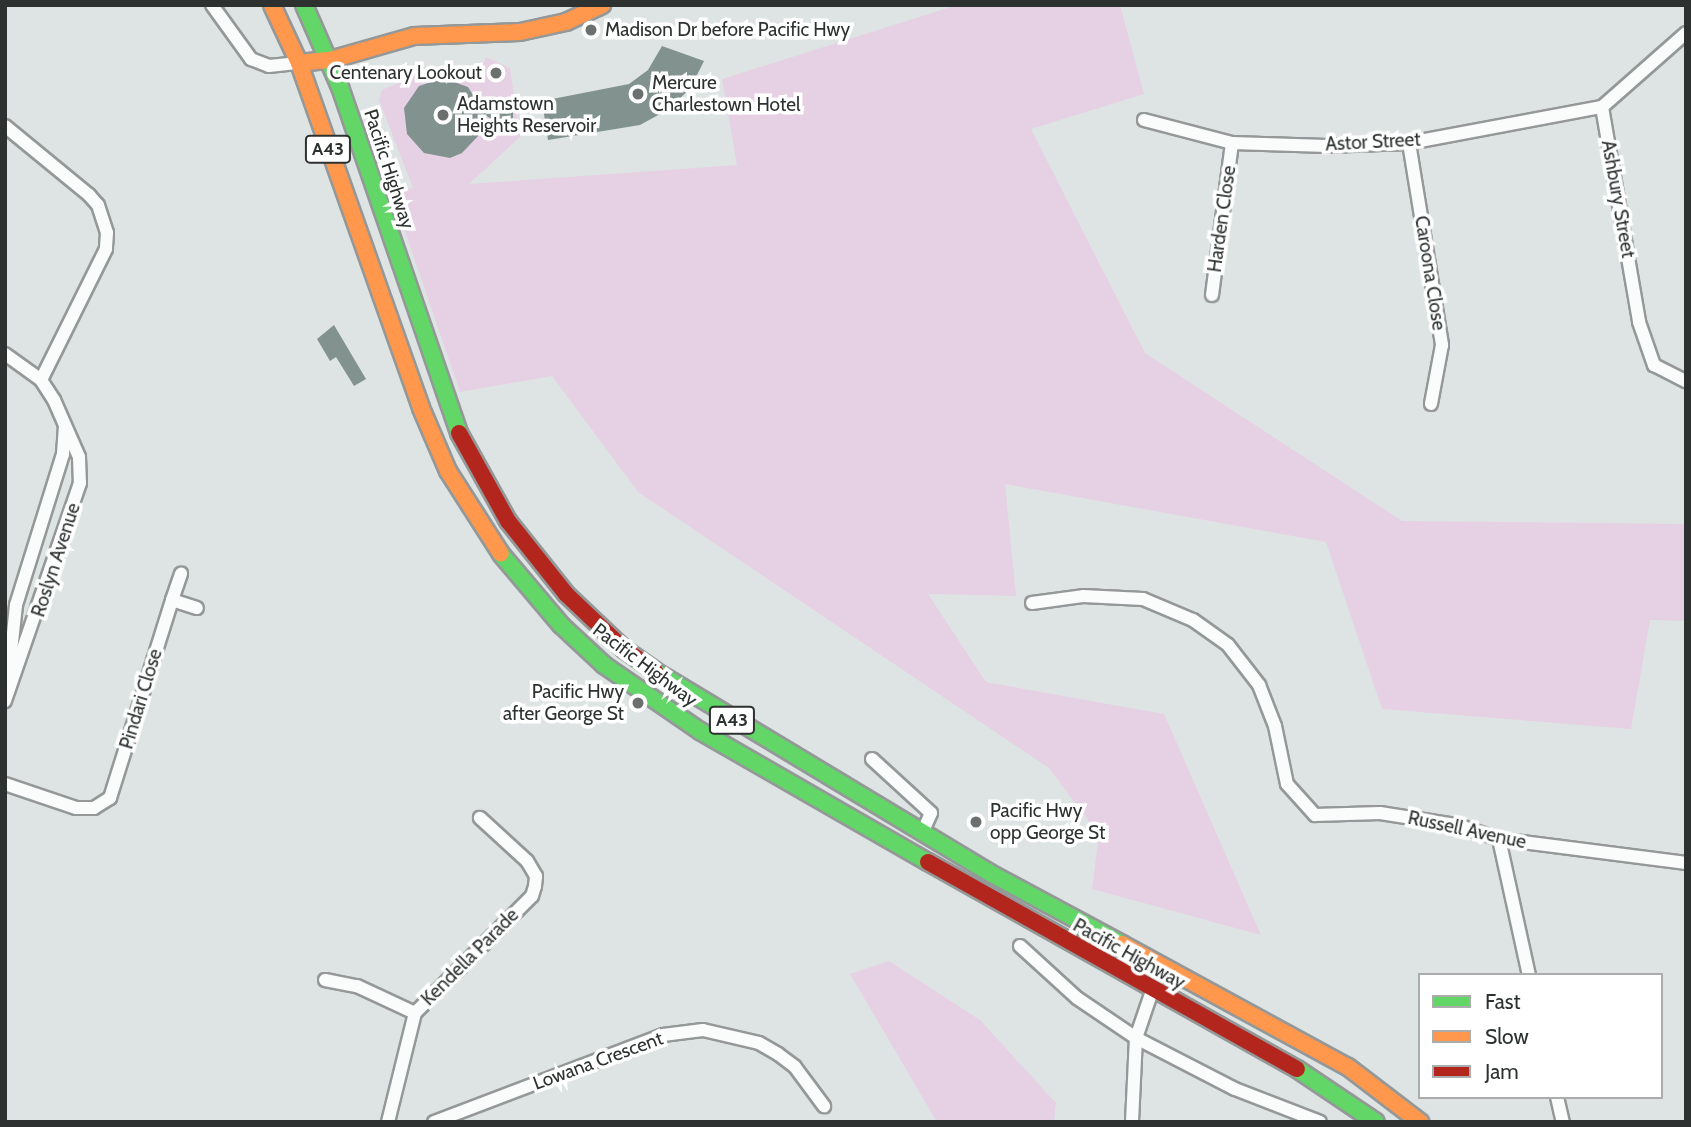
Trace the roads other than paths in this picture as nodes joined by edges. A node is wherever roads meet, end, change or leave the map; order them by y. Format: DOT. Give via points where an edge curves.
graph roads {
  1 [pos="212,5"];
  2 [pos="272,5"];
  3 [pos="304,5"];
  4 [pos="602,5"];
  5 [pos="1686,33"];
  6 [pos="330,60"];
  7 [pos="299,63"];
  8 [pos="1602,107"];
  9 [pos="1144,120"];
  10 [pos="5,126"];
  11 [pos="1232,143"];
  12 [pos="1409,143"];
  13 [pos="1212,295"];
  14 [pos="5,354"];
  15 [pos="41,380"];
  16 [pos="1686,380"];
  17 [pos="1431,404"];
  18 [pos="66,422"];
  19 [pos="181,574"];
  20 [pos="173,600"];
  21 [pos="1032,603"];
  22 [pos="197,608"];
  23 [pos="6,698"];
  24 [pos="872,760"];
  25 [pos="5,784"];
  26 [pos="480,818"];
  27 [pos="922,833"];
  28 [pos="1499,839"];
  29 [pos="1686,863"];
  30 [pos="1020,946"];
  31 [pos="1529,973"];
  32 [pos="325,980"];
  33 [pos="1152,991"];
  34 [pos="415,1013"];
  35 [pos="1136,1038"];
  36 [pos="1557,1099"];
  37 [pos="824,1106"];
  38 [pos="391,1121"];
  39 [pos="434,1122"];
  40 [pos="1132,1122"];
  41 [pos="1320,1122"];
  42 [pos="1376,1122"];
  43 [pos="1420,1122"];
  44 [pos="1563,1122"];
  1 -- 7 [label="street" via="251,60 270,66"];
  2 -- 7 [label="main road, Pacific Highway / A43"];
  3 -- 6 [label="main road, Pacific Highway / A43"];
  4 -- 6 [label="main road" via="566,22 520,33 414,36"];
  5 -- 8 [label="street"];
  6 -- 7 [label="main road"];
  6 -- 27 [label="main road, Pacific Highway / A43" via="455,426 508,521 537,560 597,625 660,676"];
  7 -- 33 [label="main road, Pacific Highway / A43" via="421,408 448,471 493,545 561,625 604,665 700,731"];
  8 -- 12 [label="street, Astor Street"];
  8 -- 16 [label="street, Ashbury Street" via="1639,322 1654,365"];
  9 -- 11 [label="street, Astor Street"];
  10 -- 15 [label="street" via="89,195 107,233 106,249"];
  11 -- 12 [label="street, Astor Street"];
  11 -- 13 [label="street, Harden Close"];
  12 -- 17 [label="street, Caroona Close" via="1442,345"];
  14 -- 15 [label="street, Roslyn Avenue"];
  15 -- 18 [label="street, Roslyn Avenue"];
  18 -- 23 [label="street, Roslyn Avenue" via="63,454 16,605"];
  18 -- 23 [label="street, Roslyn Avenue" via="79,457 80,483 22,663"];
  19 -- 20 [label="street, Pindari Close"];
  20 -- 22 [label="street"];
  20 -- 25 [label="street, Pindari Close" via="110,798 94,808 76,808"];
  21 -- 28 [label="street, Russell Avenue" via="1083,596 1143,599 1193,620 1228,645 1259,685 1275,726 1287,784 1315,815 1380,813 1458,825"];
  24 -- 27 [label="street" via="931,813"];
  26 -- 34 [label="street, Kendella Parade" via="527,861 536,876 532,896"];
  27 -- 43 [label="main road, Pacific Highway / A43" via="1348,1067"];
  28 -- 29 [label="street, Russell Avenue"];
  28 -- 31 [label="street"];
  30 -- 35 [label="street" via="1077,998"];
  32 -- 34 [label="street" via="357,986"];
  33 -- 35 [label="street"];
  33 -- 42 [label="main road, Pacific Highway / A43" via="1317,1080"];
  34 -- 38 [label="street, Kendella Parade"];
  35 -- 40 [label="street"];
  35 -- 41 [label="street" via="1235,1088"];
  36 -- 44 [label="street"];
  37 -- 39 [label="street, Lowana Crescent" via="811,1085 778,1054 750,1040 703,1030 663,1035"];
}
